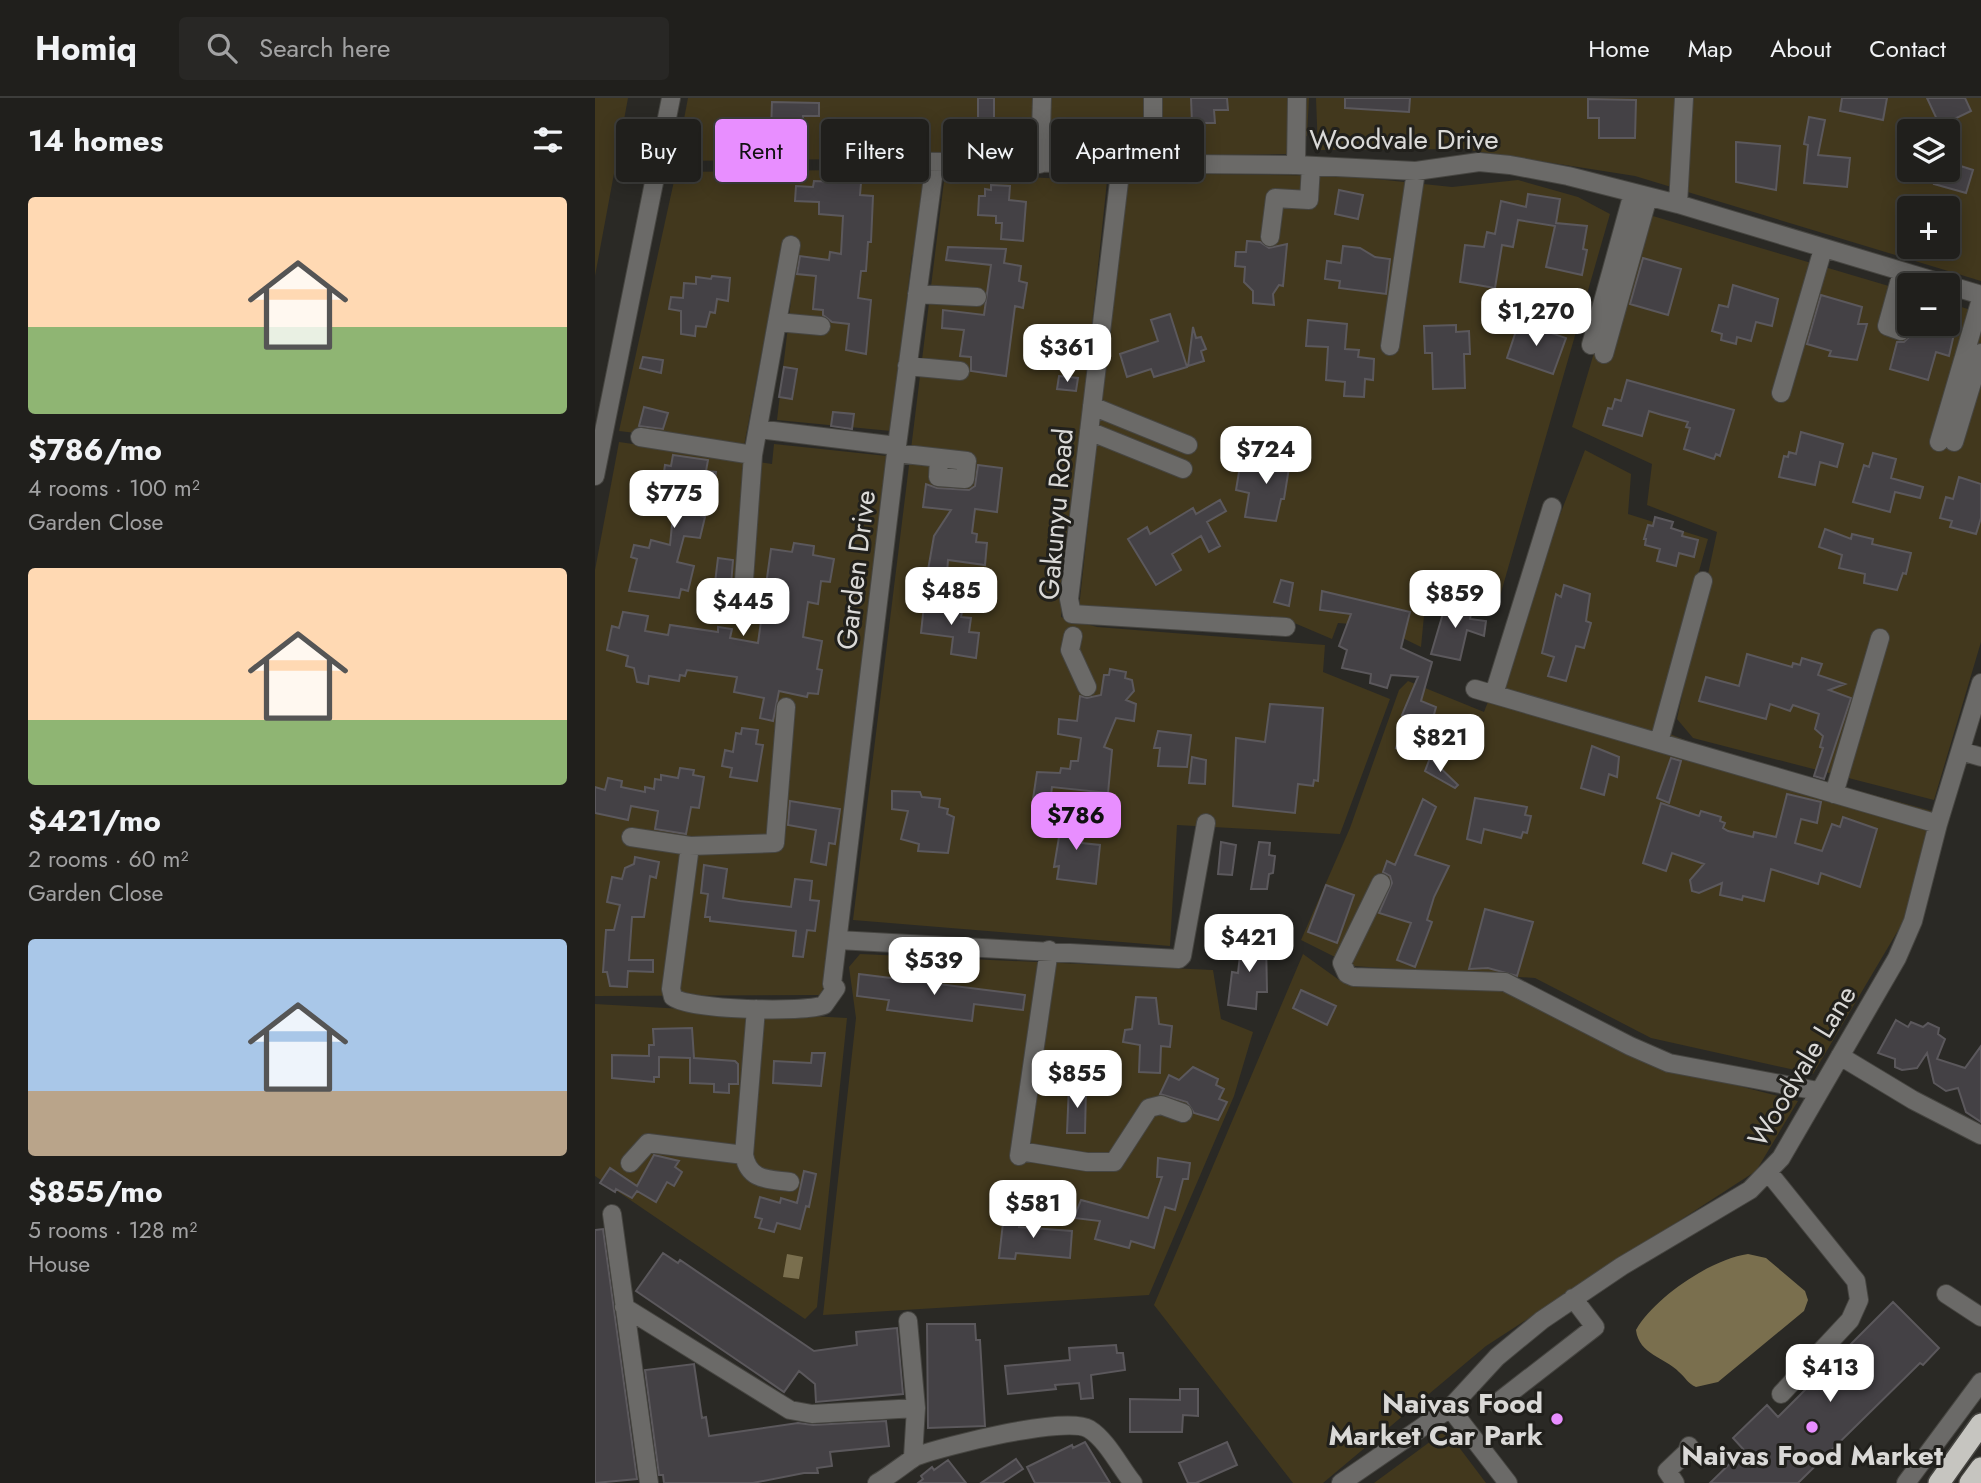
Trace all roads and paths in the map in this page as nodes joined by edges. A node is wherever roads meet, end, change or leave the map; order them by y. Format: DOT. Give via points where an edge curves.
graph roads {
  1 [pos="670,98"];
  2 [pos="1042,98"];
  3 [pos="1153,98"];
  4 [pos="1297,98"];
  5 [pos="1684,98"];
  6 [pos="1153,119"];
  7 [pos="929,162"];
  8 [pos="935,162"];
  9 [pos="1040,164"];
  10 [pos="1051,164"];
  11 [pos="1204,165"];
  12 [pos="1303,166"];
  13 [pos="1416,171"];
  14 [pos="1119,182"];
  15 [pos="1640,195"];
  16 [pos="1678,204"];
  17 [pos="1270,237"];
  18 [pos="790,245"];
  19 [pos="1823,249"];
  20 [pos="1902,272"];
  21 [pos="1897,291"];
  22 [pos="917,294"];
  23 [pos="977,297"];
  24 [pos="1981,297"];
  25 [pos="777,322"];
  26 [pos="821,327"];
  27 [pos="1897,329"];
  28 [pos="1390,346"];
  29 [pos="1597,350"];
  30 [pos="1981,353"];
  31 [pos="907,366"];
  32 [pos="960,371"];
  33 [pos="1781,393"];
  34 [pos="1092,407"];
  35 [pos="758,429"];
  36 [pos="1089,431"];
  37 [pos="640,437"];
  38 [pos="1188,445"];
  39 [pos="896,450"];
  40 [pos="753,455"];
  41 [pos="939,458"];
  42 [pos="1183,468"];
  43 [pos="595,476"];
  44 [pos="1552,507"];
  45 [pos="1703,581"];
  46 [pos="742,608"];
  47 [pos="1074,625"];
  48 [pos="1286,627"];
  49 [pos="1880,638"];
  50 [pos="1981,683"];
  51 [pos="1087,687"];
  52 [pos="1475,689"];
  53 [pos="1494,694"];
  54 [pos="786,707"];
  55 [pos="1659,742"];
  56 [pos="1961,751"];
  57 [pos="1981,757"];
  58 [pos="1834,793"];
  59 [pos="1206,823"];
  60 [pos="1938,824"];
  61 [pos="631,837"];
  62 [pos="690,846"];
  63 [pos="1381,883"];
  64 [pos="838,940"];
  65 [pos="1049,950"];
  66 [pos="756,1009"];
  67 [pos="1840,1056"];
  68 [pos="1818,1091"];
  69 [pos="1183,1113"];
  70 [pos="1981,1135"];
  71 [pos="744,1155"];
  72 [pos="631,1163"];
  73 [pos="1769,1173"];
  74 [pos="790,1182"];
  75 [pos="612,1214"];
  76 [pos="1945,1294"];
  77 [pos="1573,1298"];
  78 [pos="624,1307"];
  79 [pos="1981,1317"];
  80 [pos="908,1321"];
  81 [pos="1981,1382"];
  82 [pos="1781,1394"];
  83 [pos="1497,1403"];
  84 [pos="916,1408"];
  85 [pos="1450,1408"];
  86 [pos="1981,1424"];
  87 [pos="1689,1446"];
  88 [pos="913,1457"];
  89 [pos="1981,1468"];
  90 [pos="649,1483"];
  91 [pos="877,1483"];
  92 [pos="1133,1483"];
  93 [pos="1341,1483"];
  94 [pos="1508,1483"];
  95 [pos="1675,1483"];
  96 [pos="1906,1483"];
  97 [pos="1939,1483"];
  98 [pos="1970,1483"];
  1 -- 43 [label="street"];
  2 -- 9 [label="street"];
  3 -- 6 [label="street"];
  4 -- 12 [label="street"];
  5 -- 16 [label="street"];
  7 -- 8 [label="street, Woodvale Drive"];
  8 -- 9 [label="street, Woodvale Drive"];
  8 -- 22 [label="street, Garden Drive"];
  9 -- 10 [label="street, Woodvale Drive"];
  11 -- 12 [label="street, Woodvale Drive"];
  12 -- 13 [label="street, Woodvale Drive"];
  12 -- 17 [label="street" via="1309,200 1275,198"];
  13 -- 15 [label="street, Woodvale Drive" via="1479,162 1539,170"];
  13 -- 28 [label="street"];
  14 -- 34 [label="street, Gakunyu Road"];
  15 -- 16 [label="street, Woodvale Drive"];
  15 -- 29 [label="street"];
  16 -- 19 [label="street, Woodvale Drive"];
  18 -- 25 [label="street"];
  19 -- 20 [label="street, Woodvale Drive"];
  19 -- 33 [label="street"];
  20 -- 24 [label="street, Woodvale Drive"];
  21 -- 27 [label="street" via="1888,326"];
  22 -- 23 [label="street"];
  22 -- 31 [label="street, Garden Drive"];
  24 -- 30 [label="street" via="1946,442"];
  25 -- 26 [label="street"];
  25 -- 35 [label="street"];
  31 -- 32 [label="street"];
  31 -- 39 [label="street, Garden Drive"];
  34 -- 36 [label="street, Gakunyu Road"];
  34 -- 38 [label="street"];
  35 -- 39 [label="street"];
  35 -- 40 [label="street"];
  36 -- 42 [label="street"];
  36 -- 47 [label="street, Gakunyu Road" via="1069,599"];
  37 -- 40 [label="street"];
  39 -- 41 [label="street"];
  39 -- 64 [label="street, Garden Drive"];
  40 -- 46 [label="street"];
  44 -- 53 [label="street"];
  45 -- 55 [label="street"];
  47 -- 48 [label="street, Gakunyu Road"];
  47 -- 51 [label="street" via="1070,650"];
  49 -- 58 [label="street"];
  50 -- 56 [label="street, Woodvale Lane"];
  52 -- 53 [label="street"];
  53 -- 55 [label="street"];
  54 -- 62 [label="street" via="775,843"];
  55 -- 58 [label="street"];
  56 -- 57 [label="street"];
  56 -- 60 [label="street, Woodvale Lane"];
  58 -- 60 [label="street"];
  59 -- 65 [label="street" via="1181,958"];
  60 -- 67 [label="street, Woodvale Lane" via="1913,921"];
  61 -- 62 [label="street"];
  62 -- 66 [label="street" via="672,994 686,1003"];
  63 -- 68 [label="street" via="1342,963 1347,974 1506,982 1669,1063"];
  64 -- 65 [label="street"];
  64 -- 66 [label="street, Garden Drive" via="832,996 817,1008"];
  65 -- 69 [label="street" via="1020,1153 1114,1162 1149,1108 1161,1105"];
  66 -- 71 [label="street"];
  67 -- 68 [label="street, Woodvale Lane"];
  67 -- 70 [label="street"];
  68 -- 73 [label="street, Woodvale Lane"];
  71 -- 72 [label="street" via="648,1143"];
  71 -- 74 [label="street" via="751,1174"];
  73 -- 77 [label="street, Woodvale Lane" via="1750,1190"];
  73 -- 82 [label="street" via="1856,1281 1859,1300 1850,1320"];
  75 -- 78 [label="street"];
  76 -- 79 [label="street"];
  77 -- 83 [label="street" via="1595,1327"];
  77 -- 85 [label="street, Woodvale Lane" via="1497,1357"];
  78 -- 84 [label="street" via="790,1410"];
  78 -- 90 [label="street"];
  80 -- 84 [label="street"];
  81 -- 96 [label="street"];
  84 -- 88 [label="street"];
  85 -- 93 [label="street, Woodvale Lane"];
  85 -- 94 [label="street"];
  86 -- 97 [label="highway"];
  87 -- 95 [label="street" via="1667,1471"];
  88 -- 91 [label="street" via="904,1468"];
  88 -- 92 [label="street" via="1068,1424 1090,1429"];
  89 -- 98 [label="highway"];
}
